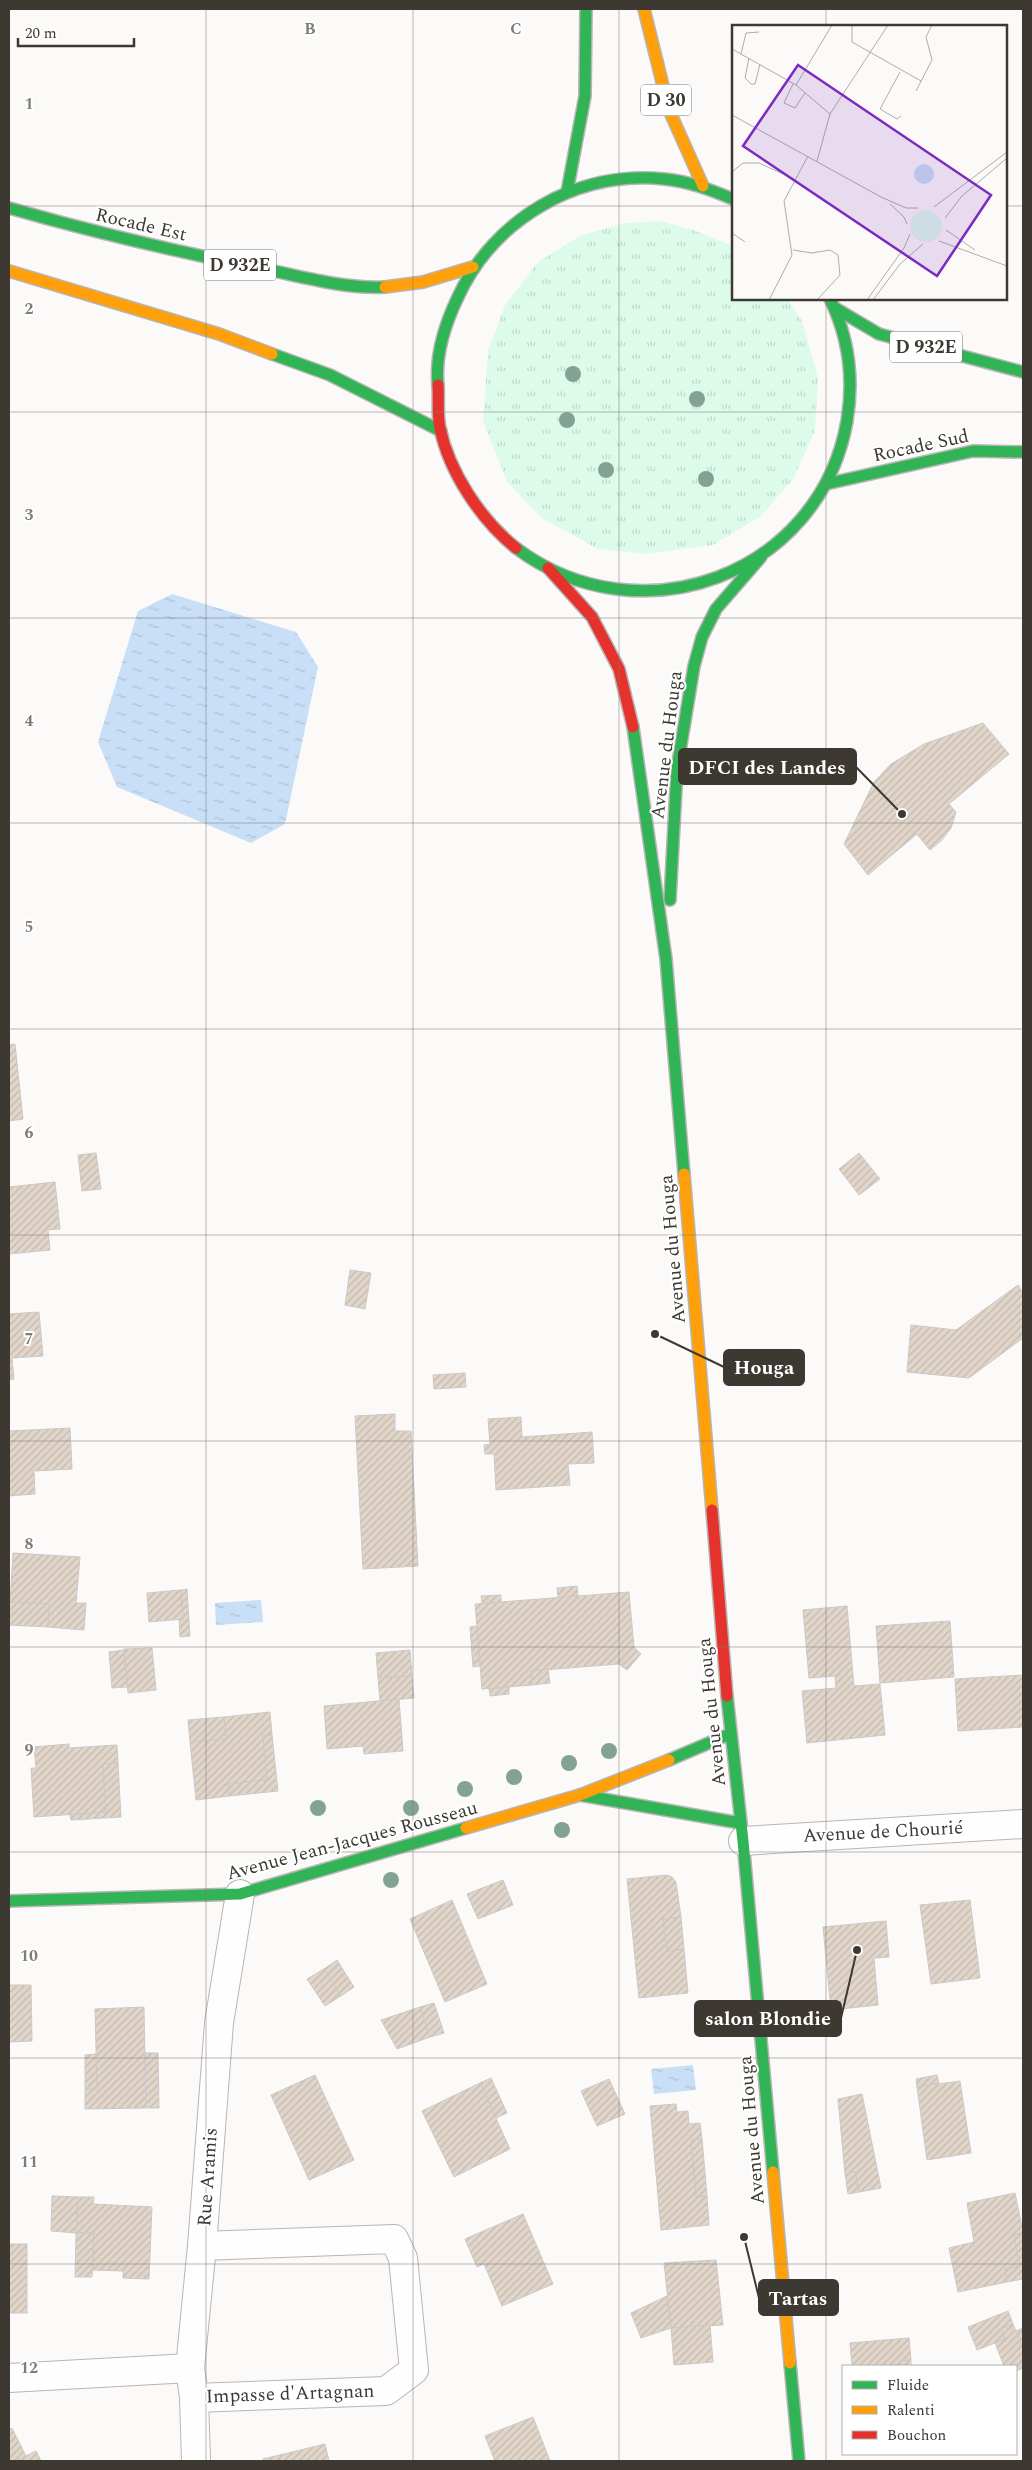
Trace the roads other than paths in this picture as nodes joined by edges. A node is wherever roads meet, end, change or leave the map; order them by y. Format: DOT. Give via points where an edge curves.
graph roads {
  1 [pos="586,9"];
  2 [pos="644,9"];
  3 [pos="703,186"];
  4 [pos="567,192"];
  5 [pos="9,198"];
  6 [pos="732,198"];
  7 [pos="9,208"];
  8 [pos="89,231"];
  9 [pos="473,268"];
  10 [pos="9,272"];
  11 [pos="832,303"];
  12 [pos="1023,372"];
  13 [pos="441,432"];
  14 [pos="1023,452"];
  15 [pos="826,484"];
  16 [pos="761,557"];
  17 [pos="548,568"];
  18 [pos="666,959"];
  19 [pos="730,1734"];
  20 [pos="580,1795"];
  21 [pos="1023,1829"];
  22 [pos="742,1832"];
  23 [pos="240,1894"];
  24 [pos="9,1901"];
  25 [pos="202,2246"];
  26 [pos="190,2368"];
  27 [pos="9,2378"];
  28 [pos="194,2398"];
  29 [pos="196,2461"];
  30 [pos="799,2461"];
  1 -- 4 [label="main road" via="585,96"];
  2 -- 3 [label="main road, D 30" via="669,110"];
  3 -- 4 [label="main road" via="658,178 611,180"];
  3 -- 6 [label="main road"];
  4 -- 9 [label="main road" via="514,222"];
  5 -- 8 [label="main road"];
  7 -- 8 [label="main road, Rocade Est / D 932E"];
  8 -- 9 [label="main road, Rocade Est / D 932E" via="354,288 392,287"];
  9 -- 13 [label="main road" via="448,316 437,369"];
  10 -- 13 [label="main road" via="219,334 330,375"];
  11 -- 12 [label="main road, D 932E" via="879,334"];
  11 -- 15 [label="main road" via="845,337 851,387 845,437"];
  13 -- 17 [label="main road" via="454,468 478,508 510,542"];
  14 -- 15 [label="main road, Rocade Sud" via="974,451"];
  15 -- 16 [label="main road" via="798,524"];
  16 -- 17 [label="main road" via="721,578 678,590 634,592 590,585"];
  16 -- 18 [label="main road, Avenue du Houga" via="716,609 702,637 694,666 677,769"];
  17 -- 18 [label="main road, Avenue du Houga" via="592,617 619,669 633,729"];
  18 -- 19 [label="main road, Avenue du Houga"];
  19 -- 20 [label="main road, Avenue Jean-Jacques Rousseau"];
  19 -- 22 [label="main road, Avenue du Houga"];
  20 -- 22 [label="main road, Avenue Jean-Jacques Rousseau"];
  20 -- 23 [label="main road, Avenue Jean-Jacques Rousseau"];
  21 -- 22 [label="street, Avenue de Chourié"];
  22 -- 30 [label="main road, Avenue du Houga"];
  23 -- 24 [label="main road, Avenue Jean-Jacques Rousseau"];
  23 -- 25 [label="street, Rue Aramis" via="219,2023"];
  25 -- 26 [label="street, Rue Aramis"];
  25 -- 28 [label="street, Impasse d'Artagnan" via="394,2239 403,2258 414,2370 386,2391"];
  26 -- 27 [label="street"];
  26 -- 28 [label="street, Rue Aramis"];
  28 -- 29 [label="street, Rue Aramis"];
}
